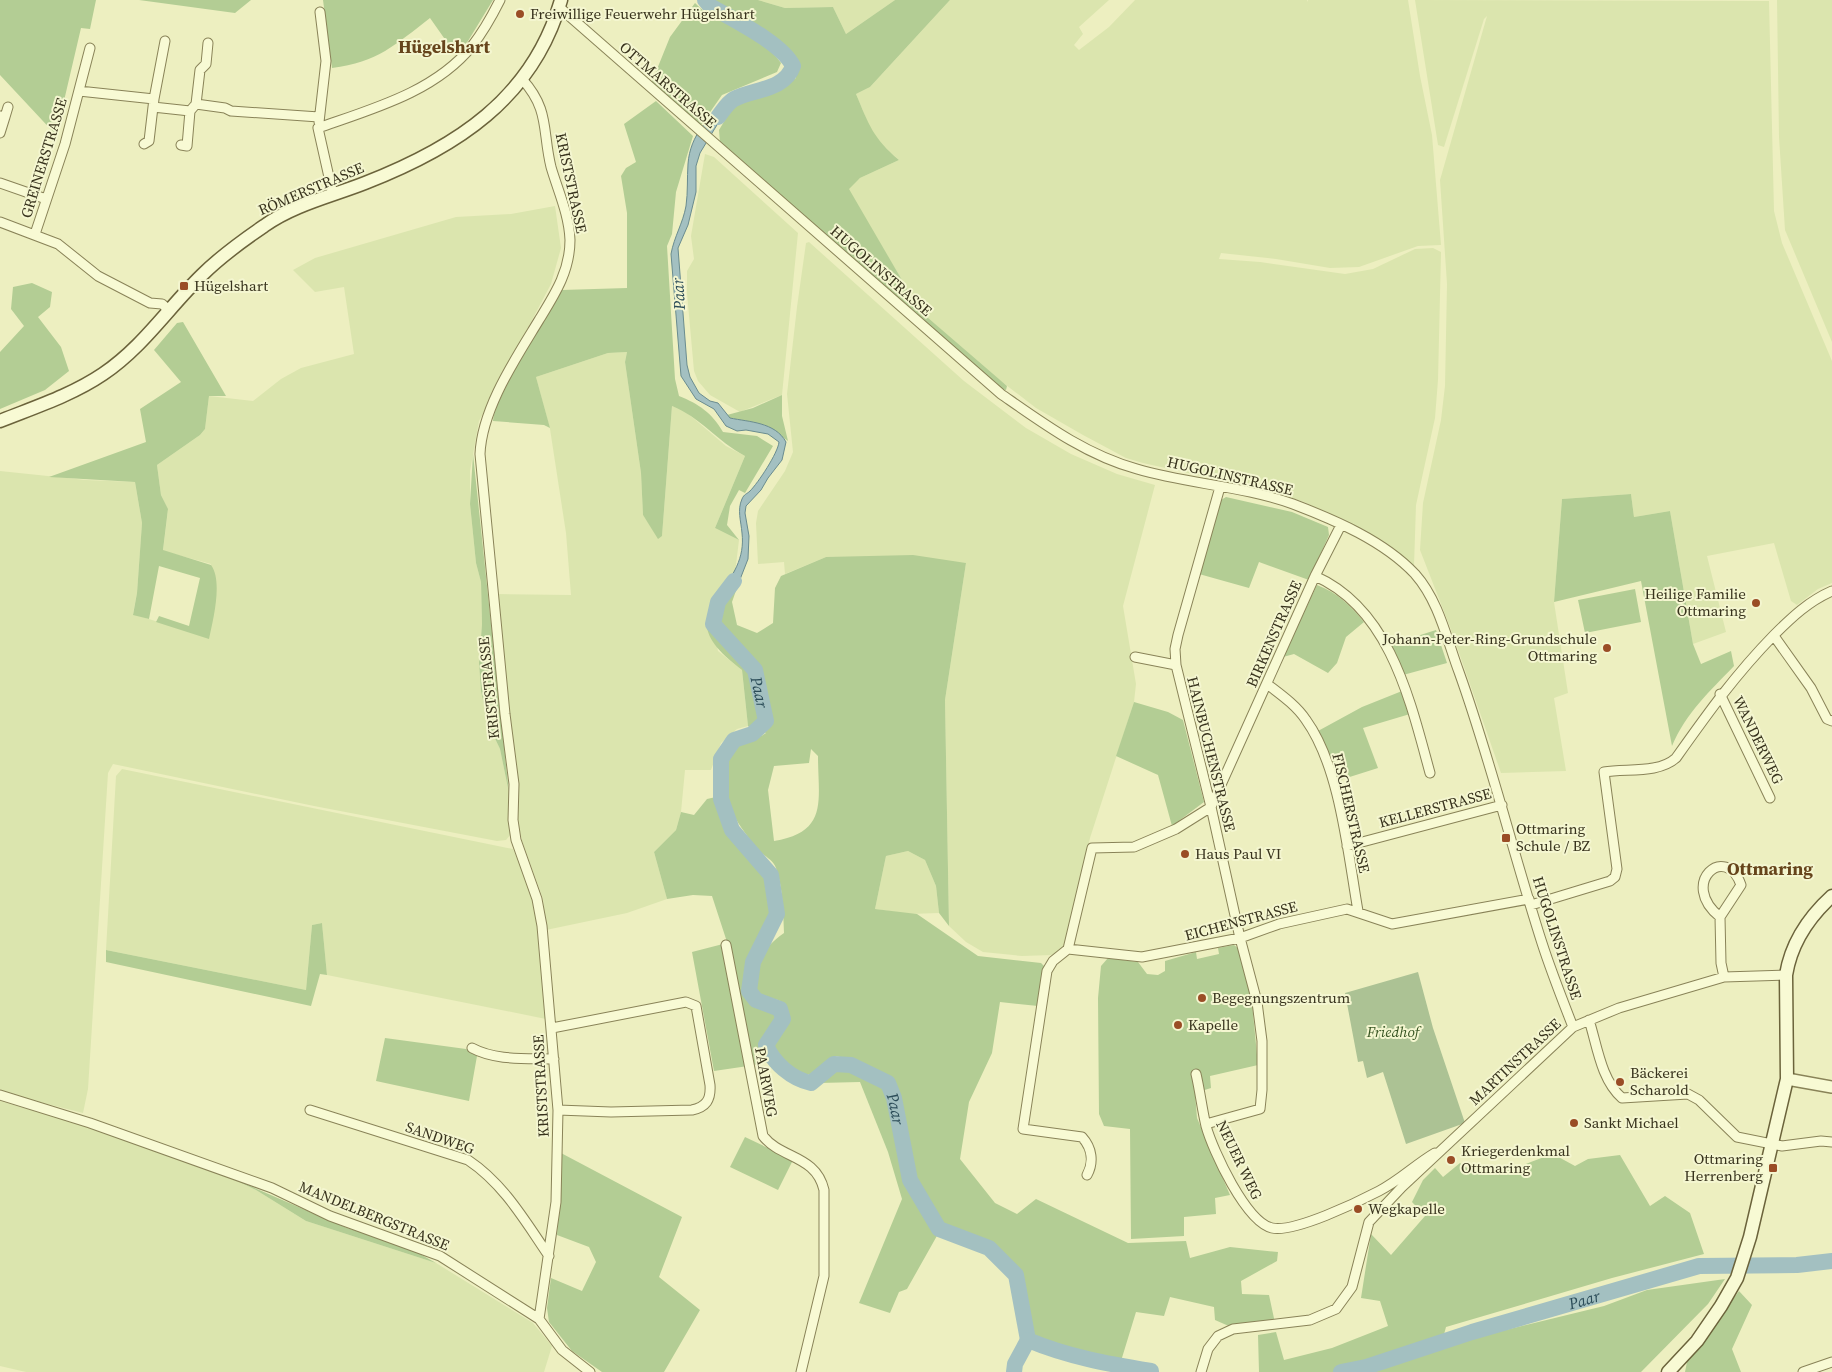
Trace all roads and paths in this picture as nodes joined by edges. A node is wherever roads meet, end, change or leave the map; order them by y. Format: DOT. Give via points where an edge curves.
graph roads {
  1 [pos="500,0"];
  2 [pos="560,4"];
  3 [pos="320,12"];
  4 [pos="165,41"];
  5 [pos="208,43"];
  6 [pos="90,48"];
  7 [pos="522,79"];
  8 [pos="79,91"];
  9 [pos="154,103"];
  10 [pos="8,107"];
  11 [pos="193,107"];
  12 [pos="2,117"];
  13 [pos="319,117"];
  14 [pos="318,128"];
  15 [pos="0,133"];
  16 [pos="144,144"];
  17 [pos="714,144"];
  18 [pos="188,146"];
  19 [pos="0,183"];
  20 [pos="333,195"];
  21 [pos="46,199"];
  22 [pos="0,222"];
  23 [pos="35,234"];
  24 [pos="170,311"];
  25 [pos="0,421"];
  26 [pos="1220,487"];
  27 [pos="1342,525"];
  28 [pos="1314,576"];
  29 [pos="1832,591"];
  30 [pos="1774,636"];
  31 [pos="1135,657"];
  32 [pos="1176,665"];
  33 [pos="1266,684"];
  34 [pos="1720,694"];
  35 [pos="1832,721"];
  36 [pos="1430,773"];
  37 [pos="1770,798"];
  38 [pos="1502,805"];
  39 [pos="1211,807"];
  40 [pos="1347,846"];
  41 [pos="1832,896"];
  42 [pos="1530,902"];
  43 [pos="1358,911"];
  44 [pos="1720,917"];
  45 [pos="1240,938"];
  46 [pos="726,945"];
  47 [pos="1068,949"];
  48 [pos="1786,975"];
  49 [pos="1724,977"];
  50 [pos="1589,1020"];
  51 [pos="1573,1027"];
  52 [pos="552,1028"];
  53 [pos="472,1048"];
  54 [pos="554,1059"];
  55 [pos="1196,1074"];
  56 [pos="1788,1078"];
  57 [pos="1832,1087"];
  58 [pos="0,1095"];
  59 [pos="310,1110"];
  60 [pos="558,1110"];
  61 [pos="1206,1124"];
  62 [pos="1832,1142"];
  63 [pos="1773,1144"];
  64 [pos="1449,1145"];
  65 [pos="1087,1175"];
  66 [pos="550,1256"];
  67 [pos="539,1319"];
  68 [pos="1832,1362"];
  69 [pos="1671,1371"];
  70 [pos="590,1372"];
  71 [pos="801,1372"];
  72 [pos="1201,1372"];
  73 [pos="1804,1372"];
  1 -- 14 [label="street" via="471,47 442,73 393,102"];
  2 -- 7 [label="main road, RÖMERSTRASSE" via="546,38"];
  2 -- 17 [label="street, OTTMARSTRASSE"];
  3 -- 13 [label="street" via="326,61"];
  4 -- 9 [label="street"];
  5 -- 11 [label="street" via="206,64 200,70"];
  6 -- 8 [label="street, GREINERSTRASSE"];
  7 -- 20 [label="main road, RÖMERSTRASSE" via="508,96 464,135 420,160"];
  7 -- 52 [label="street, KRISTSTRASSE" via="544,116 551,166 567,217 570,240 565,275 489,413 482,432 480,454 514,784 513,820 516,840 537,898"];
  8 -- 9 [label="street, GREINERSTRASSE"];
  8 -- 21 [label="street, GREINERSTRASSE"];
  9 -- 11 [label="street, GREINERSTRASSE"];
  9 -- 16 [label="street" via="149,141"];
  10 -- 12 [label="street"];
  11 -- 13 [label="street, GREINERSTRASSE"];
  11 -- 18 [label="street"];
  12 -- 15 [label="street"];
  13 -- 14 [label="street"];
  14 -- 20 [label="street"];
  17 -- 26 [label="street, HUGOLINSTRASSE" via="1002,394 1063,437 1136,469"];
  19 -- 21 [label="street"];
  20 -- 24 [label="main road, RÖMERSTRASSE" via="266,224 202,275"];
  21 -- 23 [label="street, GREINERSTRASSE"];
  22 -- 23 [label="street, GREINERSTRASSE"];
  23 -- 24 [label="street, GREINERSTRASSE" via="58,244 98,276 150,303 162,304"];
  24 -- 25 [label="main road, RÖMERSTRASSE" via="130,353 103,374 73,391"];
  26 -- 27 [label="street, HUGOLINSTRASSE" via="1292,504"];
  26 -- 32 [label="street, HAINBUCHENSTRASSE" via="1178,634"];
  27 -- 28 [label="street, BIRKENSTRASSE"];
  27 -- 38 [label="street, HUGOLINSTRASSE" via="1402,562 1423,585 1444,627"];
  28 -- 33 [label="street, BIRKENSTRASSE"];
  28 -- 36 [label="street" via="1334,585 1355,601 1374,626 1405,684"];
  29 -- 30 [label="street, WANDERWEG" via="1806,606"];
  30 -- 34 [label="street, WANDERWEG"];
  30 -- 35 [label="street" via="1827,719"];
  31 -- 32 [label="street, HAINBUCHENSTRASSE"];
  32 -- 39 [label="street, HAINBUCHENSTRASSE"];
  33 -- 39 [label="street, BIRKENSTRASSE"];
  33 -- 40 [label="street, FISCHERSTRASSE" via="1306,719 1320,744"];
  34 -- 37 [label="street, WANDERWEG"];
  34 -- 42 [label="street, WANDERWEG" via="1670,764 1604,772 1617,869 1615,876 1610,881"];
  38 -- 40 [label="street, KELLERSTRASSE"];
  38 -- 42 [label="street, HUGOLINSTRASSE"];
  39 -- 45 [label="street, HAINBUCHENSTRASSE"];
  39 -- 47 [label="street" via="1176,829 1134,848 1092,848"];
  40 -- 43 [label="street, FISCHERSTRASSE"];
  41 -- 48 [label="main road" via="1800,934 1788,961"];
  42 -- 43 [label="street, EICHENSTRASSE" via="1392,924"];
  42 -- 51 [label="street, HUGOLINSTRASSE"];
  43 -- 45 [label="street, EICHENSTRASSE" via="1330,912 1279,924"];
  44 -- 44 [label="street" via="1741,885 1731,871 1714,867 1704,877 1704,893"];
  44 -- 49 [label="street"];
  45 -- 47 [label="street, EICHENSTRASSE" via="1142,957"];
  45 -- 61 [label="street, HAINBUCHENSTRASSE" via="1261,1031 1260,1109"];
  46 -- 71 [label="street, PAARWEG" via="763,1136 768,1143 811,1167 822,1181 824,1190 824,1276"];
  47 -- 65 [label="street" via="1047,971 1023,1128 1082,1137 1088,1144 1092,1165"];
  48 -- 49 [label="street, MARTINSTRASSE"];
  48 -- 56 [label="main road"];
  49 -- 50 [label="street, MARTINSTRASSE"];
  50 -- 51 [label="street, MARTINSTRASSE"];
  50 -- 63 [label="street" via="1606,1076 1622,1098 1688,1094 1699,1100 1737,1137"];
  51 -- 64 [label="street, MARTINSTRASSE"];
  52 -- 54 [label="street, KRISTSTRASSE"];
  52 -- 60 [label="street" via="686,1002 696,1006 710,1086 706,1104 692,1110"];
  53 -- 54 [label="street" via="507,1058"];
  54 -- 60 [label="street, KRISTSTRASSE"];
  55 -- 61 [label="street, NEUER WEG"];
  56 -- 57 [label="street"];
  56 -- 63 [label="main road"];
  58 -- 67 [label="street, MANDELBERGSTRASSE" via="90,1122 272,1188 330,1216 410,1243 440,1256"];
  59 -- 66 [label="street, SANDWEG" via="468,1160 487,1172 508,1196"];
  60 -- 66 [label="street, KRISTSTRASSE" via="556,1202"];
  61 -- 64 [label="street, NEUER WEG" via="1243,1204 1253,1217 1274,1229 1339,1210 1381,1190"];
  62 -- 63 [label="street"];
  63 -- 69 [label="main road" via="1737,1278 1698,1341"];
  64 -- 72 [label="street, MARTINSTRASSE" via="1369,1222 1352,1286 1336,1309 1310,1320 1233,1329 1218,1336 1208,1349"];
  66 -- 67 [label="street, KRISTSTRASSE"];
  67 -- 70 [label="street, MANDELBERGSTRASSE" via="562,1350"];
  68 -- 73 [label="street"];
}
